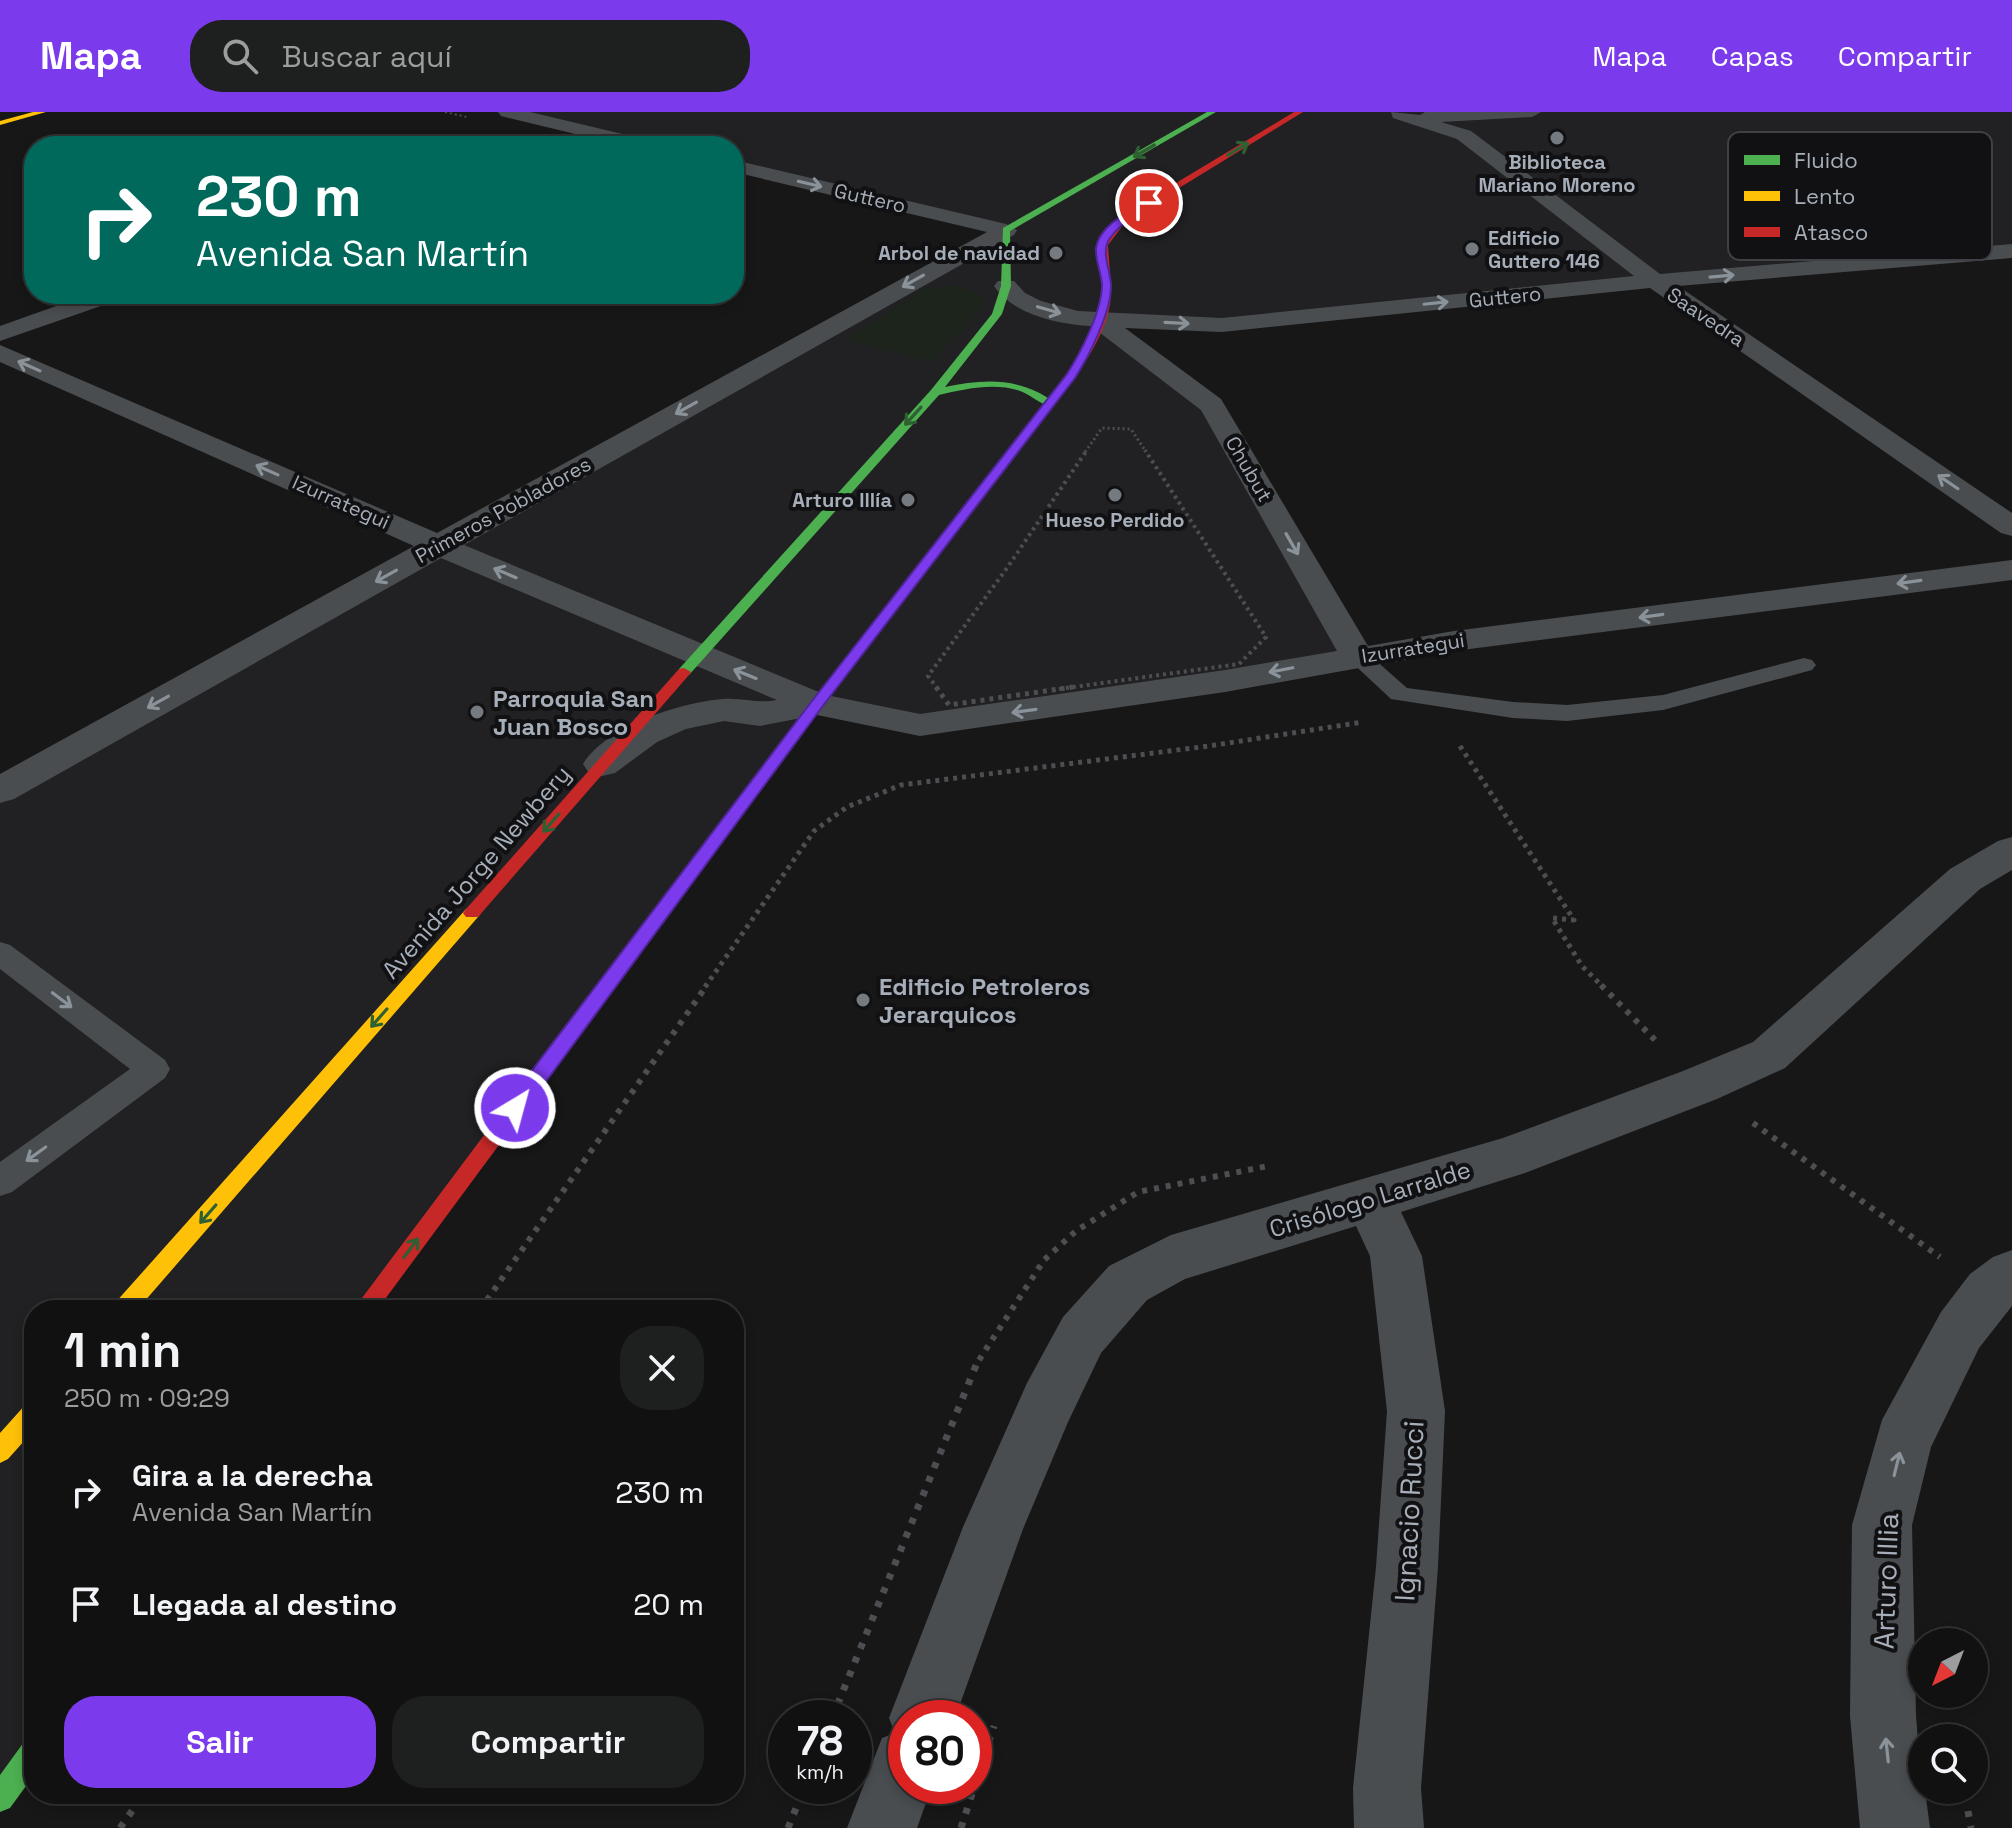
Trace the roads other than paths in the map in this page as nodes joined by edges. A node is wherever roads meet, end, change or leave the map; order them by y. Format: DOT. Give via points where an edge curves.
graph roads {
  1 [pos="42,112"];
  2 [pos="507,112"];
  3 [pos="1212,112"];
  4 [pos="1299,112"];
  5 [pos="1532,112"];
  6 [pos="1392,113"];
  7 [pos="618,116"];
  8 [pos="0,123"];
  9 [pos="581,130"];
  10 [pos="564,136"];
  11 [pos="606,136"];
  12 [pos="744,168"];
  13 [pos="1006,230"];
  14 [pos="2012,251"];
  15 [pos="1992,253"];
  16 [pos="1905,260"];
  17 [pos="1655,281"];
  18 [pos="1006,286"];
  19 [pos="85,304"];
  20 [pos="1099,320"];
  21 [pos="0,334"];
  22 [pos="0,353"];
  23 [pos="935,392"];
  24 [pos="1050,404"];
  25 [pos="2012,527"];
  26 [pos="440,546"];
  27 [pos="2012,570"];
  28 [pos="701,656"];
  29 [pos="1357,656"];
  30 [pos="1804,665"];
  31 [pos="817,704"];
  32 [pos="602,764"];
  33 [pos="0,790"];
  34 [pos="2012,851"];
  35 [pos="0,953"];
  36 [pos="0,1181"];
  37 [pos="1370,1200"];
  38 [pos="2012,1274"];
  39 [pos="132,1300"];
  40 [pos="371,1300"];
  41 [pos="24,1423"];
  42 [pos="0,1451"];
  43 [pos="929,1700"];
  44 [pos="24,1766"];
  45 [pos="0,1798"];
  46 [pos="891,1804"];
  47 [pos="882,1828"];
  48 [pos="1389,1828"];
  49 [pos="1895,1828"];
  1 -- 8 [label="main road"];
  2 -- 9 [label="street"];
  3 -- 13 [label="main road, one-way"];
  20 -- 4 [label="main road, one-way" via="1107,288 1104,238 1124,218"];
  5 -- 6 [label="street" via="1427,117"];
  6 -- 17 [label="street, Saavedra" via="1464,135"];
  7 -- 9 [label="street"];
  9 -- 10 [label="street"];
  9 -- 11 [label="street"];
  12 -- 13 [label="street, Guttero, one-way"];
  13 -- 18 [label="main road, Avenida Jorge Newbery"];
  13 -- 26 [label="street, Primeros Pobladores, one-way"];
  15 -- 14 [label="street, Guttero, one-way"];
  17 -- 16 [label="street, Guttero, one-way"];
  20 -- 17 [label="street, Guttero, one-way" via="1222,325"];
  25 -- 17 [label="street, Saavedra, one-way"];
  18 -- 20 [label="street, Guttero, one-way" via="1033,306"];
  18 -- 23 [label="main road, Avenida Jorge Newbery" via="997,314"];
  19 -- 21 [label="street"];
  20 -- 24 [label="main road" via="1089,347"];
  20 -- 29 [label="street, Chubut, one-way" via="1212,405"];
  26 -- 22 [label="street, Izurrategui, one-way"];
  23 -- 24 [label="main road" via="989,383 1022,387"];
  23 -- 28 [label="main road, Avenida Jorge Newbery, one-way"];
  24 -- 31 [label="main road"];
  28 -- 26 [label="street, Izurrategui, one-way"];
  26 -- 33 [label="street, Primeros Pobladores, one-way"];
  27 -- 29 [label="street, Izurrategui, one-way"];
  31 -- 28 [label="street, Izurrategui, one-way"];
  28 -- 32 [label="main road, Avenida Jorge Newbery"];
  29 -- 30 [label="lane" via="1400,694 1567,713 1663,702"];
  29 -- 31 [label="street, Izurrategui, one-way" via="1225,681 920,725"];
  31 -- 32 [label="street, Izurrategui" via="760,715 724,710 676,720 644,734"];
  40 -- 31 [label="main road, one-way"];
  32 -- 39 [label="main road, Avenida Jorge Newbery, one-way"];
  34 -- 37 [label="street, Crisólogo Larralde" via="1965,879 1769,1055 1507,1158"];
  35 -- 36 [label="lane, one-way" via="154,1069"];
  37 -- 43 [label="street, Crisólogo Larralde" via="1171,1259 1128,1283 1082,1335 993,1527"];
  37 -- 48 [label="street, Ignacio Rucci" via="1396,1256 1416,1411 1387,1788"];
  49 -- 38 [label="street, Arturo Illia, one-way" via="1883,1716 1882,1525 1903,1441 1960,1330 1989,1292"];
  41 -- 42 [label="main road"];
  44 -- 45 [label="main road"];
  46 -- 47 [label="street"];
}
